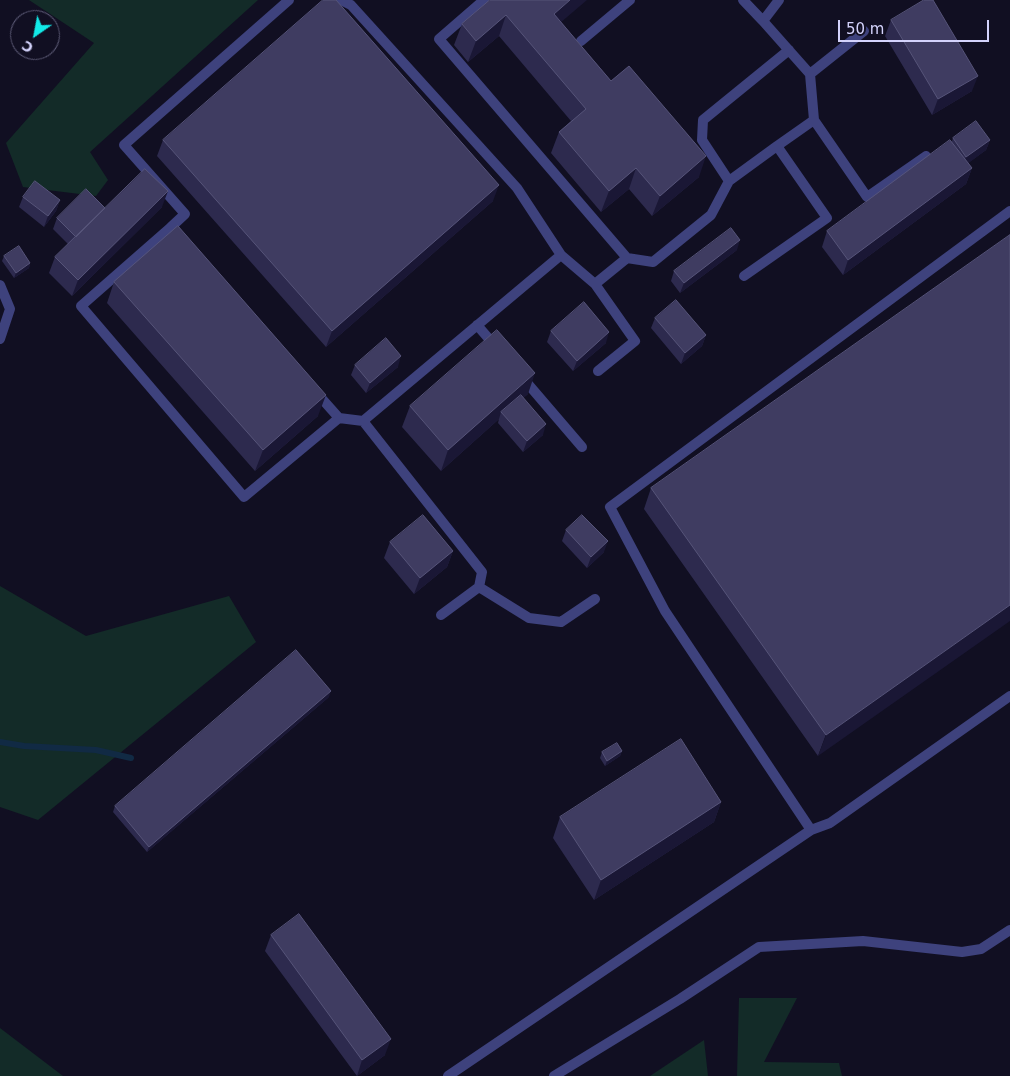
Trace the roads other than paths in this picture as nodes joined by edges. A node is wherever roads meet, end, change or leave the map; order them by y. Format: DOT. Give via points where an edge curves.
graph roads {
  1 [pos="289,0"];
  2 [pos="341,0"];
  3 [pos="484,0"];
  4 [pos="630,0"];
  5 [pos="743,0"];
  6 [pos="778,0"];
  7 [pos="763,21"];
  8 [pos="864,31"];
  9 [pos="581,41"];
  10 [pos="789,50"];
  11 [pos="810,74"];
  12 [pos="814,120"];
  13 [pos="777,146"];
  14 [pos="926,156"];
  15 [pos="729,181"];
  16 [pos="1010,212"];
  17 [pos="170,228"];
  18 [pos="189,250"];
  19 [pos="561,255"];
  20 [pos="627,258"];
  21 [pos="744,276"];
  22 [pos="595,284"];
  23 [pos="0,285"];
  24 [pos="477,325"];
  25 [pos="0,339"];
  26 [pos="502,353"];
  27 [pos="514,368"];
  28 [pos="598,371"];
  29 [pos="306,382"];
  30 [pos="339,418"];
  31 [pos="362,421"];
  32 [pos="582,447"];
  33 [pos="478,587"];
  34 [pos="595,599"];
  35 [pos="441,614"];
  36 [pos="1010,696"];
  37 [pos="811,830"];
  38 [pos="1010,930"];
  39 [pos="448,1076"];
  40 [pos="554,1076"];
  1 -- 17 [label="lane" via="124,145 185,214"];
  2 -- 19 [label="lane" via="351,5 517,188"];
  3 -- 20 [label="lane" via="439,39"];
  4 -- 9 [label="lane"];
  5 -- 7 [label="lane"];
  6 -- 7 [label="lane"];
  7 -- 10 [label="lane"];
  8 -- 11 [label="lane"];
  10 -- 11 [label="lane"];
  10 -- 15 [label="lane" via="703,120 702,140"];
  11 -- 12 [label="lane"];
  12 -- 13 [label="lane"];
  12 -- 14 [label="lane" via="867,197"];
  13 -- 15 [label="lane"];
  13 -- 21 [label="lane" via="827,218"];
  15 -- 20 [label="lane" via="711,215 653,262"];
  16 -- 37 [label="lane" via="610,507 664,611"];
  17 -- 18 [label="lane"];
  17 -- 30 [label="lane" via="81,306 244,497"];
  19 -- 22 [label="lane"];
  19 -- 24 [label="lane"];
  20 -- 22 [label="lane"];
  22 -- 28 [label="lane" via="635,342"];
  23 -- 25 [label="lane" via="10,309"];
  24 -- 26 [label="lane"];
  24 -- 31 [label="lane"];
  27 -- 32 [label="lane"];
  29 -- 30 [label="lane"];
  30 -- 31 [label="lane"];
  31 -- 33 [label="lane" via="482,572"];
  33 -- 34 [label="lane" via="529,618 562,622"];
  33 -- 35 [label="lane"];
  36 -- 37 [label="lane" via="830,823"];
  37 -- 39 [label="lane"];
  38 -- 40 [label="lane" via="980,949 962,952 863,941 759,947 680,1000"];
}
